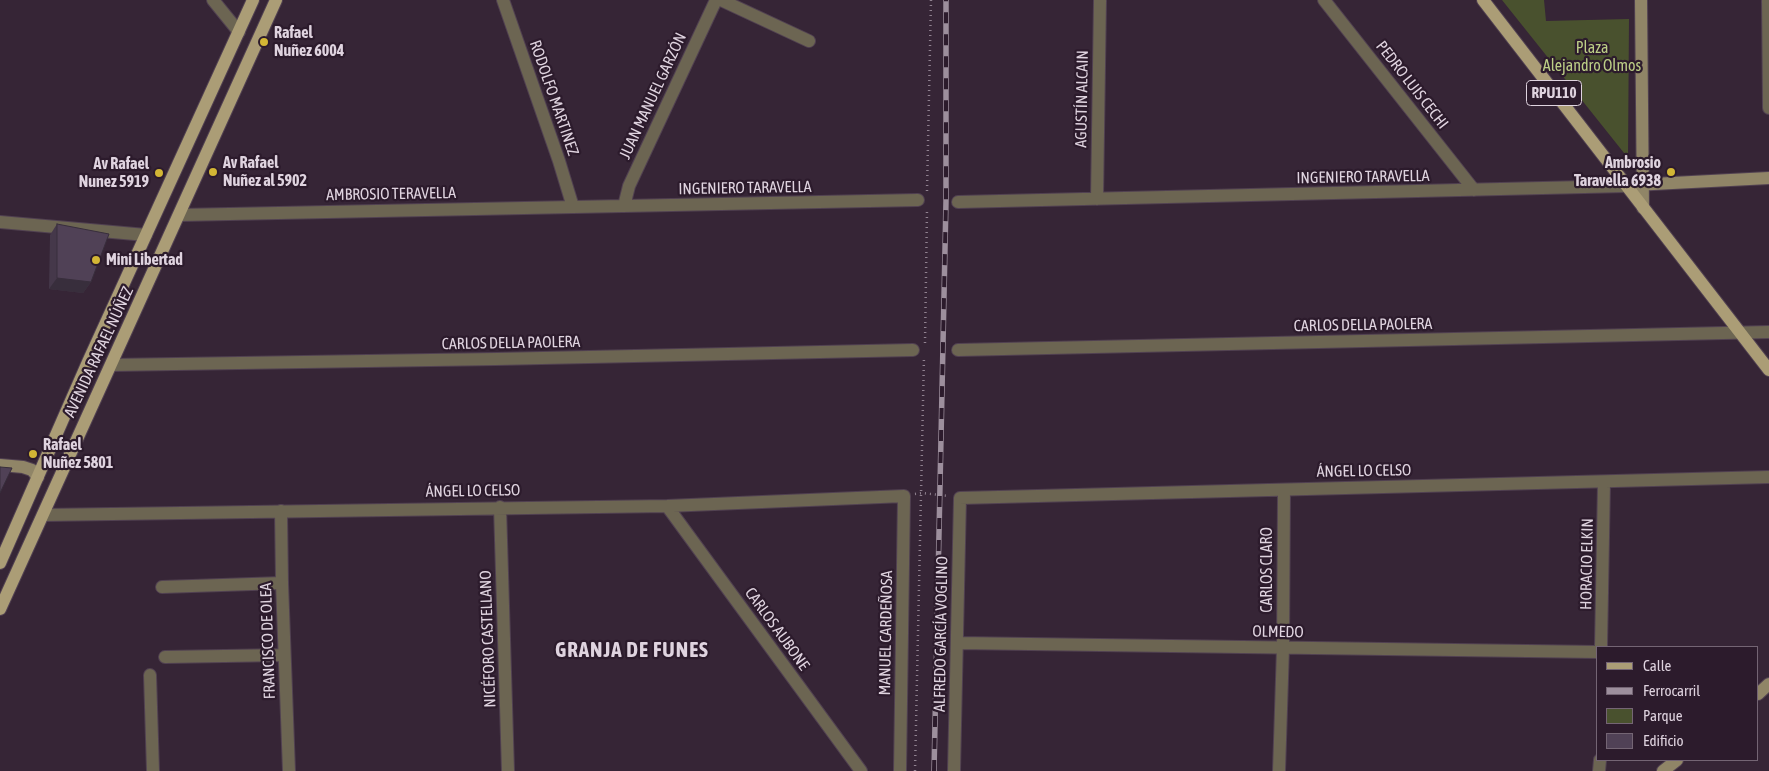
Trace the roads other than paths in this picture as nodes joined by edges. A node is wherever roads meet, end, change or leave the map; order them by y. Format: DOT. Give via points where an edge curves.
graph roads {
  1 [pos="214,0"];
  2 [pos="253,0"];
  3 [pos="276,0"];
  4 [pos="503,0"];
  5 [pos="716,0"];
  6 [pos="721,0"];
  7 [pos="1100,0"];
  8 [pos="1324,0"];
  9 [pos="1482,0"];
  10 [pos="1642,0"];
  11 [pos="1768,0"];
  12 [pos="239,32"];
  13 [pos="809,41"];
  14 [pos="1769,108"];
  15 [pos="1769,178"];
  16 [pos="1643,185"];
  17 [pos="1626,186"];
  18 [pos="1474,190"];
  19 [pos="1098,199"];
  20 [pos="924,202"];
  21 [pos="958,202"];
  22 [pos="573,206"];
  23 [pos="624,206"];
  24 [pos="1643,208"];
  25 [pos="180,215"];
  26 [pos="0,222"];
  27 [pos="146,235"];
  28 [pos="1769,332"];
  29 [pos="1740,333"];
  30 [pos="920,350"];
  31 [pos="958,350"];
  32 [pos="110,365"];
  33 [pos="1769,370"];
  34 [pos="0,465"];
  35 [pos="38,477"];
  36 [pos="1769,478"];
  37 [pos="1604,482"];
  38 [pos="1284,490"];
  39 [pos="904,496"];
  40 [pos="960,498"];
  41 [pos="667,506"];
  42 [pos="500,507"];
  43 [pos="281,511"];
  44 [pos="43,514"];
  45 [pos="0,564"];
  46 [pos="282,583"];
  47 [pos="162,587"];
  48 [pos="0,609"];
  49 [pos="958,643"];
  50 [pos="1601,646"];
  51 [pos="1283,648"];
  52 [pos="1596,652"];
  53 [pos="284,654"];
  54 [pos="164,657"];
  55 [pos="150,675"];
  56 [pos="1769,684"];
  57 [pos="1759,693"];
  58 [pos="1676,761"];
  59 [pos="152,771"];
  60 [pos="289,771"];
  61 [pos="508,771"];
  62 [pos="861,771"];
  63 [pos="900,771"];
  64 [pos="954,771"];
  65 [pos="1279,771"];
  66 [pos="1663,771"];
  1 -- 12 [label="street"];
  2 -- 12 [label="main road, AVENIDA RAFAEL NÚÑEZ"];
  3 -- 25 [label="main road, AVENIDA RAFAEL NÚÑEZ"];
  4 -- 22 [label="street, RODOLFO MARTINEZ"];
  5 -- 23 [label="street, JUAN MANUEL GARZÓN" via="629,186"];
  6 -- 13 [label="street"];
  7 -- 19 [label="street, AGUSTÍN ALCAIN"];
  8 -- 18 [label="street, PEDRO LUIS CECHI"];
  9 -- 17 [label="main road, RPU110"];
  10 -- 16 [label="main road"];
  11 -- 14 [label="street"];
  12 -- 27 [label="main road, AVENIDA RAFAEL NÚÑEZ"];
  15 -- 16 [label="main road, INGENIERO TARAVELLA"];
  16 -- 17 [label="main road, INGENIERO TARAVELLA"];
  16 -- 24 [label="main road"];
  17 -- 18 [label="street, INGENIERO TARAVELLA"];
  17 -- 24 [label="main road, RPU110"];
  18 -- 19 [label="street, INGENIERO TARAVELLA"];
  19 -- 21 [label="street, INGENIERO TARAVELLA"];
  20 -- 23 [label="street, INGENIERO TARAVELLA"];
  22 -- 23 [label="street, INGENIERO TARAVELLA"];
  22 -- 25 [label="street, AMBROSIO TERAVELLA"];
  24 -- 29 [label="main road, RPU110"];
  25 -- 32 [label="main road, AVENIDA RAFAEL NÚÑEZ"];
  26 -- 27 [label="street"];
  27 -- 35 [label="main road, AVENIDA RAFAEL NÚÑEZ"];
  28 -- 29 [label="street, CARLOS DELLA PAOLERA"];
  29 -- 31 [label="street, CARLOS DELLA PAOLERA"];
  29 -- 33 [label="main road, RPU110"];
  30 -- 32 [label="street, CARLOS DELLA PAOLERA"];
  32 -- 44 [label="main road, AVENIDA RAFAEL NÚÑEZ"];
  34 -- 35 [label="main road" via="23,467"];
  35 -- 44 [label="main road"];
  35 -- 45 [label="main road, AVENIDA RAFAEL NÚÑEZ"];
  36 -- 37 [label="street, ÁNGEL LO CELSO"];
  37 -- 38 [label="street, ÁNGEL LO CELSO"];
  37 -- 50 [label="street, HORACIO ELKIN"];
  38 -- 40 [label="street, ÁNGEL LO CELSO"];
  38 -- 51 [label="street, CARLOS CLARO"];
  39 -- 41 [label="street, ÁNGEL LO CELSO"];
  39 -- 63 [label="street, MANUEL CARDEÑOSA"];
  40 -- 49 [label="street, ALFREDO GARCÍA VOGLINO"];
  41 -- 42 [label="street, ÁNGEL LO CELSO"];
  41 -- 62 [label="street, CARLOS AUBONE"];
  42 -- 43 [label="street, ÁNGEL LO CELSO"];
  42 -- 61 [label="street, NICÉFORO CASTELLANO"];
  43 -- 44 [label="street, ÁNGEL LO CELSO"];
  43 -- 46 [label="street, FRANCISCO DE OLEA"];
  44 -- 48 [label="main road, AVENIDA RAFAEL NÚÑEZ"];
  46 -- 47 [label="street"];
  46 -- 53 [label="street, FRANCISCO DE OLEA"];
  49 -- 51 [label="street, OLMEDO"];
  49 -- 64 [label="street, ALFREDO GARCÍA VOGLINO"];
  51 -- 52 [label="street, OLMEDO"];
  51 -- 65 [label="street, CARLOS CLARO"];
  53 -- 54 [label="street"];
  53 -- 60 [label="street, FRANCISCO DE OLEA"];
  55 -- 59 [label="street"];
  56 -- 57 [label="main road"];
  58 -- 66 [label="main road"];
}
